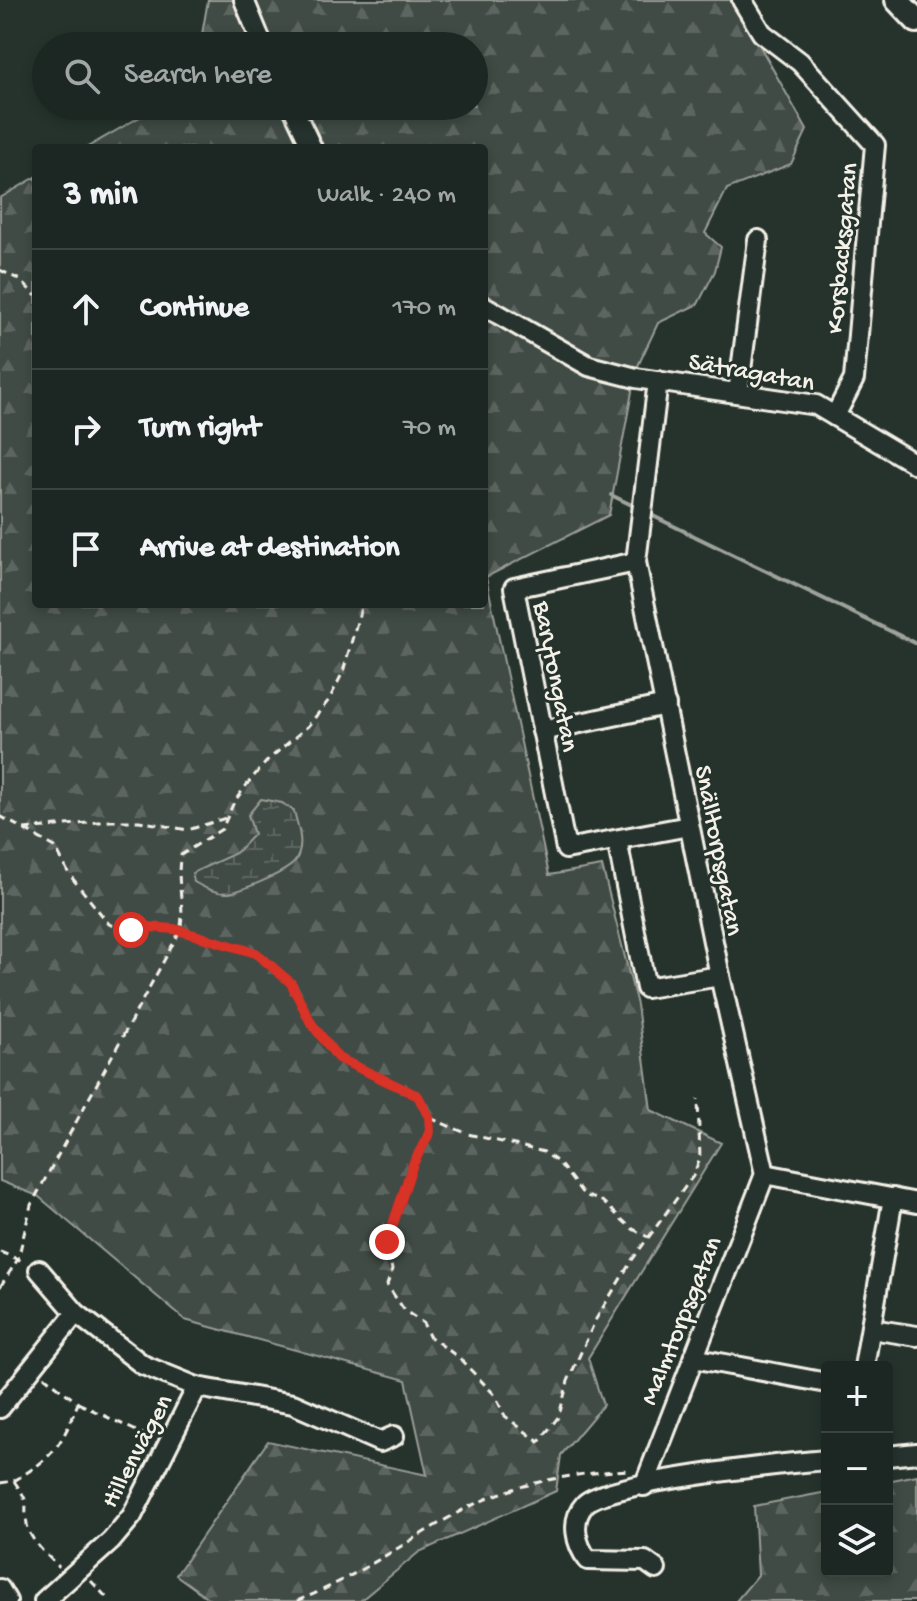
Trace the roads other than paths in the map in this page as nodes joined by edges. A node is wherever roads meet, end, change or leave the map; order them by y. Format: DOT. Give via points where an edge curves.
graph roads {
  1 [pos="244,0"];
  2 [pos="743,0"];
  3 [pos="897,0"];
  4 [pos="917,21"];
  5 [pos="257,32"];
  6 [pos="299,120"];
  7 [pos="310,144"];
  8 [pos="758,240"];
  9 [pos="488,308"];
  10 [pos="658,381"];
  11 [pos="738,393"];
  12 [pos="835,416"];
  13 [pos="917,465"];
  14 [pos="636,562"];
  15 [pos="666,705"];
  16 [pos="542,731"];
  17 [pos="689,826"];
  18 [pos="617,840"];
  19 [pos="720,976"];
  20 [pos="765,1174"];
  21 [pos="893,1198"];
  22 [pos="917,1203"];
  23 [pos="39,1270"];
  24 [pos="76,1313"];
  25 [pos="871,1329"];
  26 [pos="917,1336"];
  27 [pos="693,1358"];
  28 [pos="865,1361"];
  29 [pos="821,1382"];
  30 [pos="197,1387"];
  31 [pos="0,1408"];
  32 [pos="394,1436"];
  33 [pos="917,1453"];
  34 [pos="893,1455"];
  35 [pos="821,1461"];
  36 [pos="646,1477"];
  37 [pos="656,1569"];
  38 [pos="0,1589"];
  39 [pos="7,1601"];
  40 [pos="44,1601"];
  1 -- 5 [label="street"];
  2 -- 12 [label="street, Korsbacksgatan" via="875,145 854,379"];
  3 -- 4 [label="main road"];
  6 -- 7 [label="street"];
  8 -- 11 [label="street"];
  9 -- 10 [label="street, Sätragatan" via="589,366"];
  10 -- 11 [label="street, Sätragatan"];
  10 -- 14 [label="street, Snälltorpsgatan"];
  11 -- 12 [label="street, Sätragatan" via="816,405"];
  12 -- 13 [label="street, Sätragatan"];
  14 -- 15 [label="street, Snälltorpsgatan"];
  14 -- 16 [label="street, Barytongatan" via="514,588"];
  15 -- 16 [label="street"];
  15 -- 17 [label="street, Snälltorpsgatan"];
  16 -- 18 [label="street, Barytongatan" via="566,849"];
  17 -- 18 [label="street"];
  17 -- 19 [label="street, Snälltorpsgatan"];
  18 -- 19 [label="street" via="646,988"];
  19 -- 20 [label="street, Snälltorpsgatan"];
  20 -- 21 [label="street"];
  20 -- 27 [label="street, Malmtorpsgatan"];
  21 -- 22 [label="street"];
  21 -- 25 [label="street"];
  23 -- 24 [label="street, Hillenvägen"];
  24 -- 30 [label="street, Hillenvägen" via="143,1365"];
  24 -- 31 [label="street"];
  25 -- 26 [label="street"];
  25 -- 28 [label="street"];
  27 -- 29 [label="street"];
  27 -- 36 [label="street, Malmtorpsgatan"];
  30 -- 32 [label="street, Hillenvägen" via="293,1404 380,1442"];
  30 -- 40 [label="street, Hillenvägen" via="132,1516"];
  33 -- 34 [label="street"];
  35 -- 36 [label="street"];
  36 -- 37 [label="street" via="584,1504 576,1520 578,1547 588,1560 645,1561"];
  38 -- 39 [label="street"];
}
